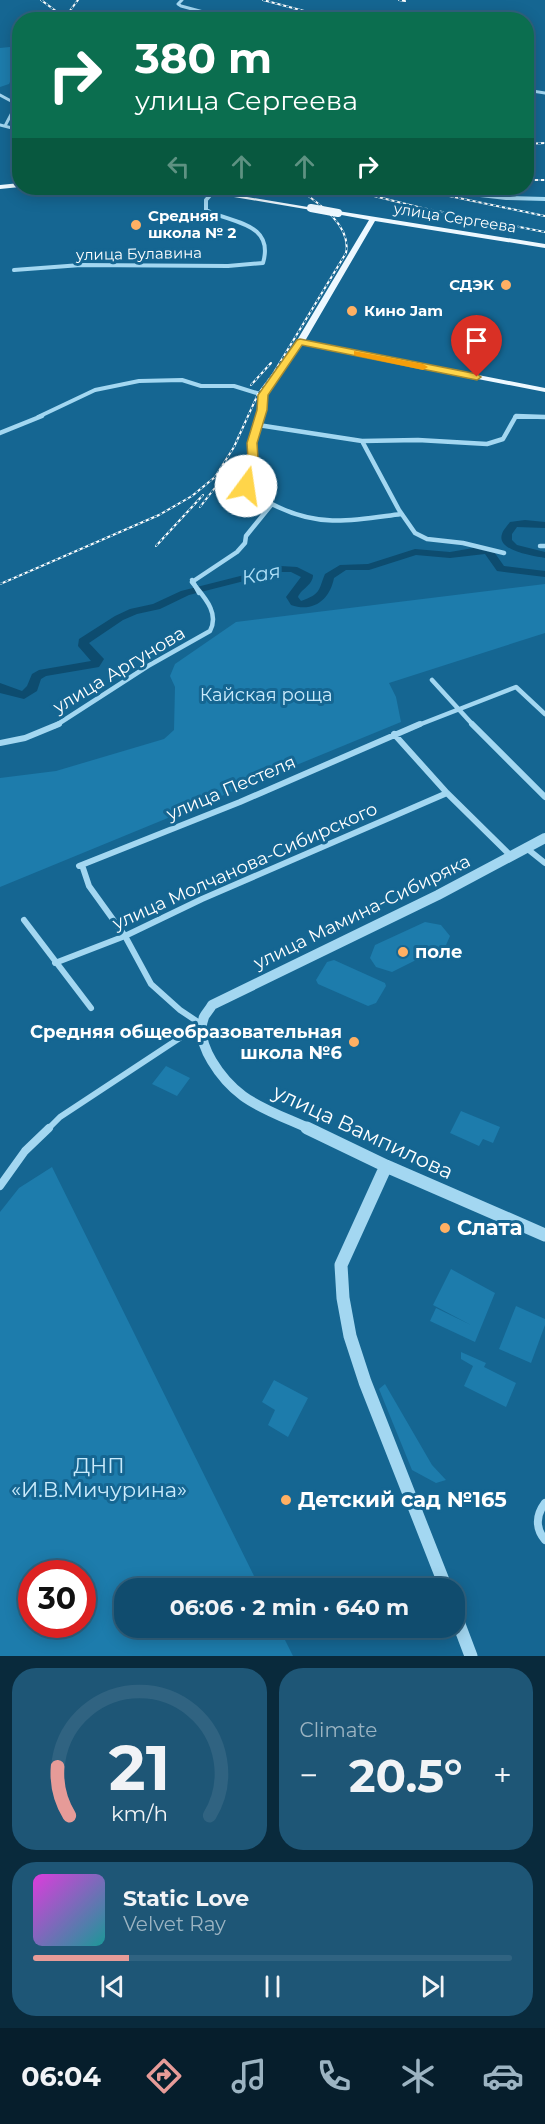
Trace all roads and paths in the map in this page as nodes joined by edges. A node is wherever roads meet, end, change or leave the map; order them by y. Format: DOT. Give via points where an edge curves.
graph roads {
  1 [pos="182,0"];
  2 [pos="203,12"];
  3 [pos="12,111"];
  4 [pos="2,126"];
  5 [pos="210,195"];
  6 [pos="231,195"];
  7 [pos="480,195"];
  8 [pos="545,199"];
  9 [pos="373,219"];
  10 [pos="545,246"];
  11 [pos="14,270"];
  12 [pos="300,342"];
  13 [pos="351,352"];
  14 [pos="545,388"];
  15 [pos="263,395"];
  16 [pos="545,417"];
  17 [pos="258,425"];
  18 [pos="0,433"];
  19 [pos="362,441"];
  20 [pos="273,504"];
  21 [pos="401,514"];
  22 [pos="504,553"];
  23 [pos="432,680"];
  24 [pos="457,710"];
  25 [pos="545,714"];
  26 [pos="394,734"];
  27 [pos="0,743"];
  28 [pos="447,793"];
  29 [pos="545,797"];
  30 [pos="545,838"];
  31 [pos="525,848"];
  32 [pos="510,855"];
  33 [pos="545,863"];
  34 [pos="24,920"];
  35 [pos="125,936"];
  36 [pos="55,963"];
  37 [pos="91,1008"];
  38 [pos="201,1024"];
  39 [pos="386,1166"];
  40 [pos="0,1186"];
  41 [pos="545,1235"];
  42 [pos="545,1503"];
  43 [pos="545,1540"];
  44 [pos="442,1578"];
  45 [pos="464,1638"];
  46 [pos="471,1656"];
  1 -- 2 [label="street" via="178,4 181,6"];
  3 -- 4 [label="street"];
  5 -- 11 [label="street, улица Булавина" via="206,210 256,229 266,255 263,262"];
  6 -- 9 [label="main road, улица Сергеева, bridge"];
  7 -- 8 [label="street"];
  9 -- 10 [label="main road, улица Сергеева"];
  9 -- 12 [label="main road"];
  12 -- 13 [label="main road"];
  12 -- 15 [label="street"];
  13 -- 14 [label="main road"];
  13 -- 14 [label="main road" via="513,386"];
  15 -- 17 [label="street"];
  15 -- 18 [label="street" via="234,386 201,386 182,380 139,381 95,390"];
  16 -- 19 [label="street" via="516,416 503,439 495,443"];
  17 -- 19 [label="street"];
  17 -- 20 [label="street" via="246,482 254,495"];
  19 -- 21 [label="street"];
  20 -- 21 [label="street" via="311,523"];
  20 -- 27 [label="street, улица Аргунова, bridge" via="237,552 192,582 216,618 210,631 148,666 64,723"];
  21 -- 22 [label="street" via="426,539"];
  23 -- 24 [label="street"];
  24 -- 25 [label="street, улица Пестеля" via="516,687"];
  24 -- 26 [label="street, улица Пестеля"];
  24 -- 29 [label="street"];
  26 -- 28 [label="street"];
  26 -- 35 [label="street, улица Пестеля" via="240,802 80,866 89,886"];
  28 -- 32 [label="street"];
  28 -- 35 [label="street, улица Молчанова-Сибирского"];
  30 -- 31 [label="street, улица Мамина-Сибиряка"];
  31 -- 32 [label="street, улица Мамина-Сибиряка"];
  31 -- 33 [label="street"];
  32 -- 38 [label="street, улица Мамина-Сибиряка" via="455,887 233,993 212,1005"];
  34 -- 36 [label="street"];
  35 -- 36 [label="street, улица Молчанова-Сибирского"];
  35 -- 38 [label="street" via="151,984"];
  36 -- 37 [label="street"];
  38 -- 39 [label="street, улица Вампилова" via="215,1066 244,1097"];
  38 -- 40 [label="street" via="60,1117 24,1151"];
  39 -- 41 [label="street, улица Вампилова"];
  39 -- 44 [label="street" via="341,1265 343,1298 365,1382"];
  42 -- 43 [label="street" via="537,1522"];
  45 -- 46 [label="street"];
}
